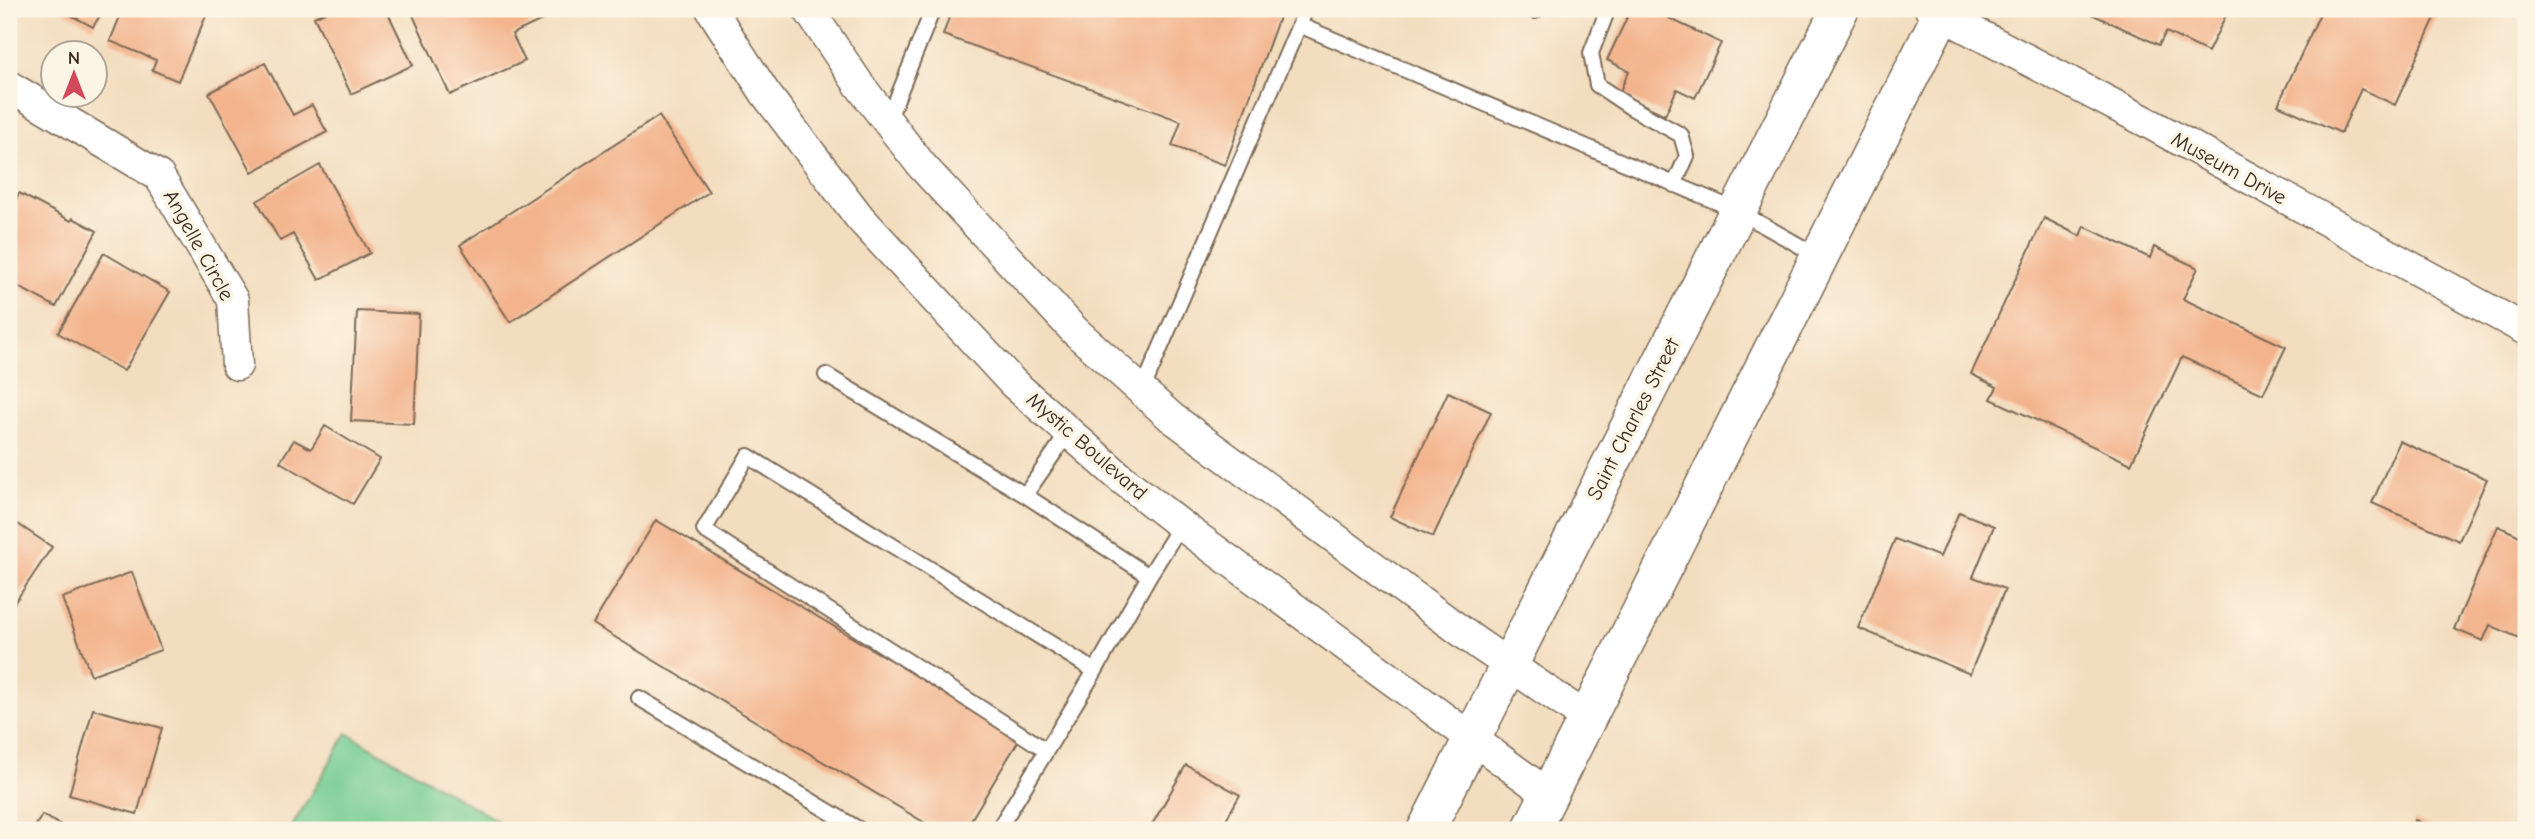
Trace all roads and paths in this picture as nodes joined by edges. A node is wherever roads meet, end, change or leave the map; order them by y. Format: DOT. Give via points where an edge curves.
graph roads {
  1 [pos="711,9"];
  2 [pos="808,9"];
  3 [pos="933,9"];
  4 [pos="1306,9"];
  5 [pos="1608,9"];
  6 [pos="1840,9"];
  7 [pos="1938,11"];
  8 [pos="1299,25"];
  9 [pos="9,86"];
  10 [pos="887,122"];
  11 [pos="1674,185"];
  12 [pos="1738,211"];
  13 [pos="1819,256"];
  14 [pos="2526,330"];
  15 [pos="237,365"];
  16 [pos="826,375"];
  17 [pos="1142,391"];
  18 [pos="1068,433"];
  19 [pos="1025,495"];
  20 [pos="1181,525"];
  21 [pos="1149,576"];
  22 [pos="1508,666"];
  23 [pos="1095,671"];
  24 [pos="639,698"];
  25 [pos="1587,718"];
  26 [pos="1472,738"];
  27 [pos="1046,750"];
  28 [pos="1549,795"];
  29 [pos="860,830"];
  30 [pos="998,830"];
  31 [pos="1426,830"];
  32 [pos="1531,830"];
  1 -- 18 [label="street, Mystic Boulevard" via="765,93 859,218 1013,383"];
  2 -- 10 [label="street"];
  3 -- 10 [label="lane"];
  4 -- 8 [label="lane"];
  5 -- 11 [label="lane" via="1591,53 1597,85 1681,135 1687,156"];
  6 -- 12 [label="street, Saint Charles Street"];
  7 -- 13 [label="street"];
  7 -- 14 [label="street, Museum Drive"];
  8 -- 11 [label="lane"];
  8 -- 17 [label="lane"];
  9 -- 15 [label="street, Angelle Circle" via="159,176 233,300"];
  10 -- 17 [label="street" via="1066,321"];
  11 -- 12 [label="lane"];
  12 -- 13 [label="lane"];
  12 -- 22 [label="street, Saint Charles Street"];
  13 -- 25 [label="street"];
  16 -- 19 [label="lane"];
  17 -- 22 [label="street"];
  18 -- 19 [label="lane"];
  18 -- 20 [label="street, Mystic Boulevard"];
  19 -- 21 [label="lane"];
  20 -- 21 [label="lane"];
  20 -- 26 [label="street, Mystic Boulevard"];
  21 -- 23 [label="lane"];
  22 -- 25 [label="street"];
  22 -- 26 [label="street, Saint Charles Street"];
  23 -- 27 [label="lane"];
  23 -- 27 [label="lane" via="748,456 704,530"];
  24 -- 29 [label="lane"];
  25 -- 28 [label="street"];
  26 -- 28 [label="street, Mystic Boulevard"];
  26 -- 31 [label="street, Saint Charles Street"];
  27 -- 30 [label="lane"];
  28 -- 32 [label="street"];
}
